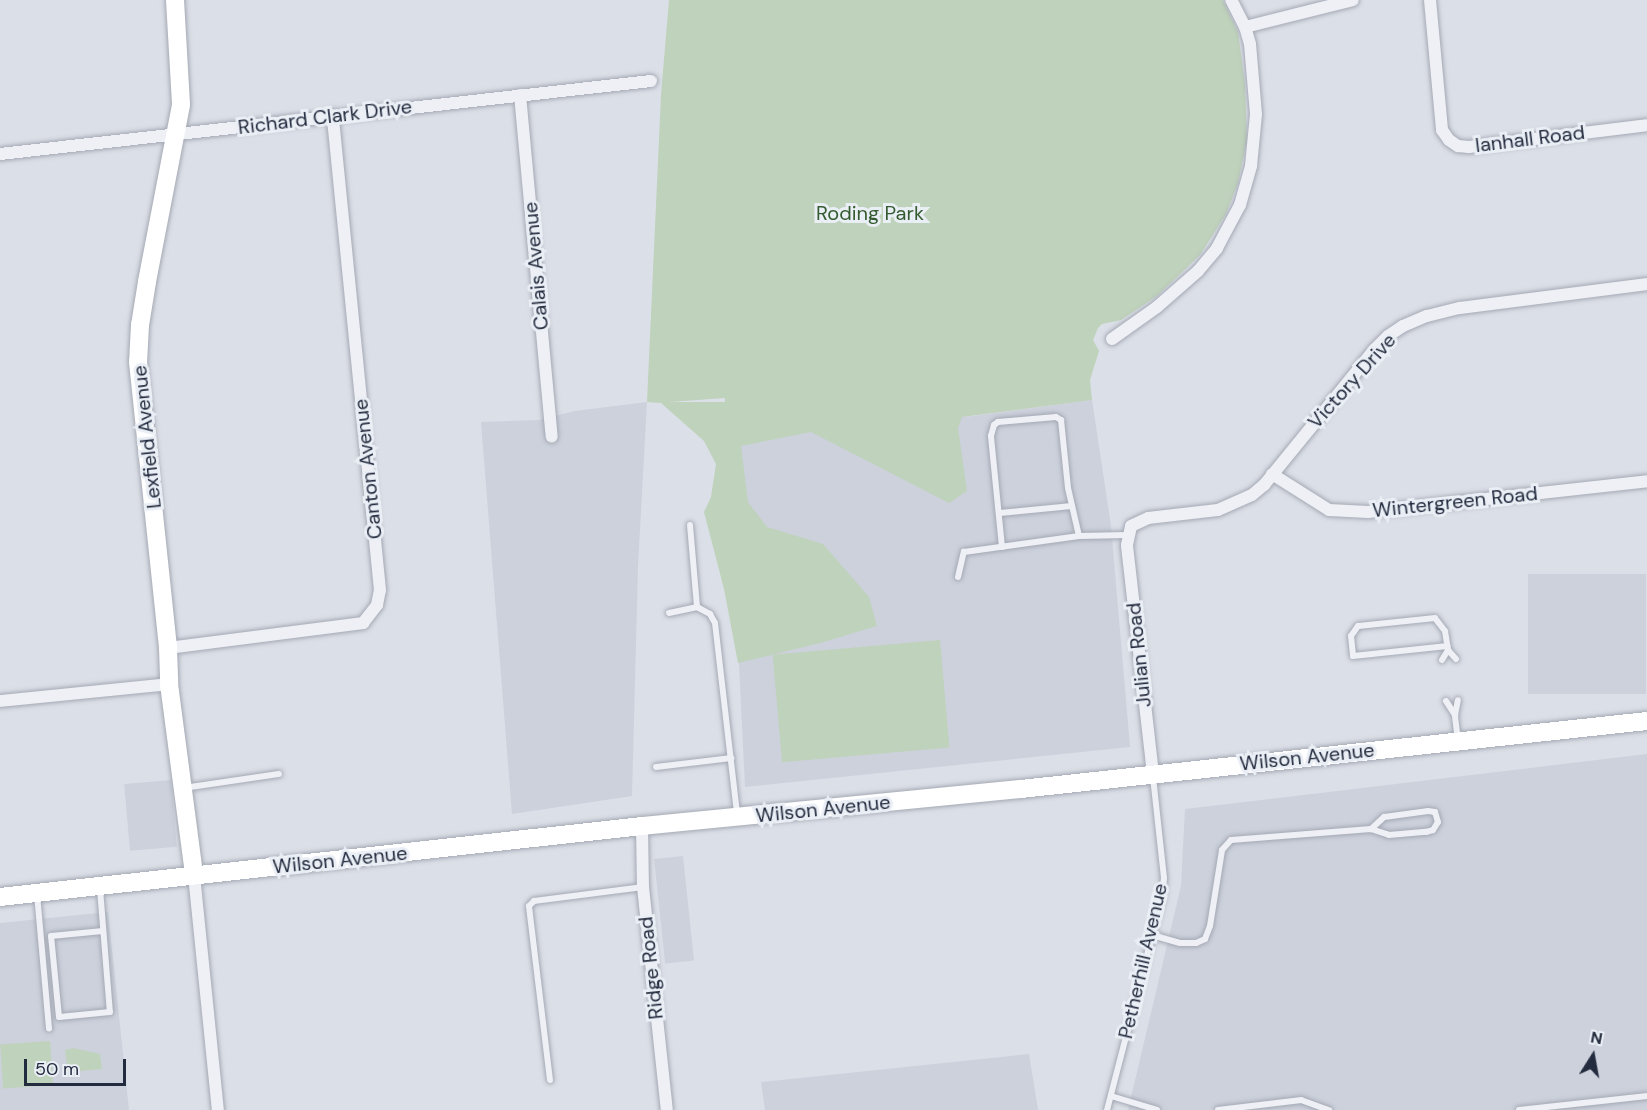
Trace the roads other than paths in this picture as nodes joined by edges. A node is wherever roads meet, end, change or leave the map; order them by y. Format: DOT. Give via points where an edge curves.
graph roads {
  1 [pos="175,0"];
  2 [pos="1232,0"];
  3 [pos="1353,0"];
  4 [pos="1430,0"];
  5 [pos="1245,27"];
  6 [pos="651,81"];
  7 [pos="520,95"];
  8 [pos="333,115"];
  9 [pos="1647,125"];
  10 [pos="176,135"];
  11 [pos="0,154"];
  12 [pos="1647,284"];
  13 [pos="1112,339"];
  14 [pos="552,437"];
  15 [pos="1272,474"];
  16 [pos="1647,482"];
  17 [pos="1072,506"];
  18 [pos="1000,513"];
  19 [pos="690,525"];
  20 [pos="1079,536"];
  21 [pos="1127,536"];
  22 [pos="1002,547"];
  23 [pos="958,577"];
  24 [pos="697,607"];
  25 [pos="669,613"];
  26 [pos="168,648"];
  27 [pos="1447,648"];
  28 [pos="1456,658"];
  29 [pos="1442,660"];
  30 [pos="169,684"];
  31 [pos="1458,699"];
  32 [pos="0,701"];
  33 [pos="1446,701"];
  34 [pos="1455,715"];
  35 [pos="1647,721"];
  36 [pos="1458,741"];
  37 [pos="732,758"];
  38 [pos="656,767"];
  39 [pos="279,774"];
  40 [pos="1153,774"];
  41 [pos="183,788"];
  42 [pos="738,817"];
  43 [pos="642,826"];
  44 [pos="1371,829"];
  45 [pos="194,875"];
  46 [pos="100,886"];
  47 [pos="643,887"];
  48 [pos="36,893"];
  49 [pos="0,897"];
  50 [pos="103,931"];
  51 [pos="1152,935"];
  52 [pos="50,1028"];
  53 [pos="550,1080"];
  54 [pos="1111,1096"];
  55 [pos="1647,1096"];
  56 [pos="219,1110"];
  57 [pos="667,1110"];
  58 [pos="1107,1110"];
  59 [pos="1157,1110"];
  60 [pos="1218,1110"];
  61 [pos="1329,1110"];
  62 [pos="1519,1110"];
  1 -- 10 [label="main road, Lexfield Avenue" via="181,105"];
  2 -- 5 [label="street"];
  3 -- 5 [label="street"];
  4 -- 9 [label="street, Ianhall Road" via="1442,130 1458,146"];
  5 -- 13 [label="street" via="1255,93 1255,135 1247,182 1232,222 1198,271"];
  6 -- 7 [label="street, Richard Clark Drive"];
  7 -- 8 [label="street, Richard Clark Drive"];
  7 -- 14 [label="street, Calais Avenue"];
  8 -- 10 [label="street, Richard Clark Drive"];
  8 -- 26 [label="street, Canton Avenue" via="380,590 377,606 363,623"];
  10 -- 11 [label="street, Richard Clark Drive"];
  10 -- 26 [label="main road, Lexfield Avenue" via="147,282 138,362"];
  12 -- 15 [label="street, Victory Drive" via="1460,308 1403,326 1375,349"];
  15 -- 16 [label="street, Wintergreen Road" via="1329,510 1368,512"];
  15 -- 21 [label="street, Victory Drive" via="1252,495 1230,506 1148,518 1131,526"];
  17 -- 18 [label="lane"];
  17 -- 18 [label="lane" via="1061,420 1056,417 998,422 991,436"];
  17 -- 20 [label="lane"];
  18 -- 22 [label="lane"];
  19 -- 24 [label="lane"];
  20 -- 21 [label="lane"];
  20 -- 22 [label="lane"];
  21 -- 40 [label="street, Julian Road"];
  22 -- 23 [label="lane" via="964,552"];
  24 -- 25 [label="lane"];
  24 -- 37 [label="lane" via="710,614 715,623"];
  26 -- 30 [label="main road, Lexfield Avenue"];
  27 -- 27 [label="lane" via="1445,631 1435,618 1358,626 1351,636 1353,656"];
  27 -- 28 [label="lane"];
  27 -- 29 [label="lane"];
  30 -- 32 [label="street"];
  30 -- 41 [label="main road, Lexfield Avenue"];
  31 -- 34 [label="lane"];
  33 -- 34 [label="lane"];
  34 -- 36 [label="lane"];
  35 -- 36 [label="main road, Wilson Avenue"];
  36 -- 40 [label="main road, Wilson Avenue"];
  37 -- 38 [label="lane"];
  37 -- 42 [label="lane"];
  39 -- 41 [label="lane"];
  40 -- 42 [label="main road, Wilson Avenue"];
  40 -- 51 [label="lane, Petherhill Avenue" via="1164,878"];
  41 -- 45 [label="main road, Lexfield Avenue"];
  42 -- 43 [label="main road, Wilson Avenue"];
  43 -- 45 [label="main road, Wilson Avenue"];
  43 -- 47 [label="street, Ridge Road"];
  44 -- 44 [label="lane" via="1384,817 1428,811 1435,813 1438,822 1434,830 1426,832 1389,835"];
  44 -- 51 [label="lane" via="1231,840 1222,850 1205,939 1196,944 1180,943"];
  45 -- 46 [label="main road, Wilson Avenue"];
  45 -- 56 [label="street"];
  46 -- 48 [label="main road, Wilson Avenue"];
  46 -- 50 [label="lane"];
  47 -- 53 [label="lane" via="534,901 529,906"];
  47 -- 57 [label="street, Ridge Road"];
  48 -- 49 [label="main road, Wilson Avenue"];
  48 -- 52 [label="lane"];
  50 -- 50 [label="lane" via="110,1012 59,1017 51,936"];
  51 -- 54 [label="lane, Petherhill Avenue"];
  54 -- 58 [label="lane, Petherhill Avenue"];
  54 -- 59 [label="lane"];
  55 -- 62 [label="lane"];
  60 -- 61 [label="lane" via="1301,1100"];
}
